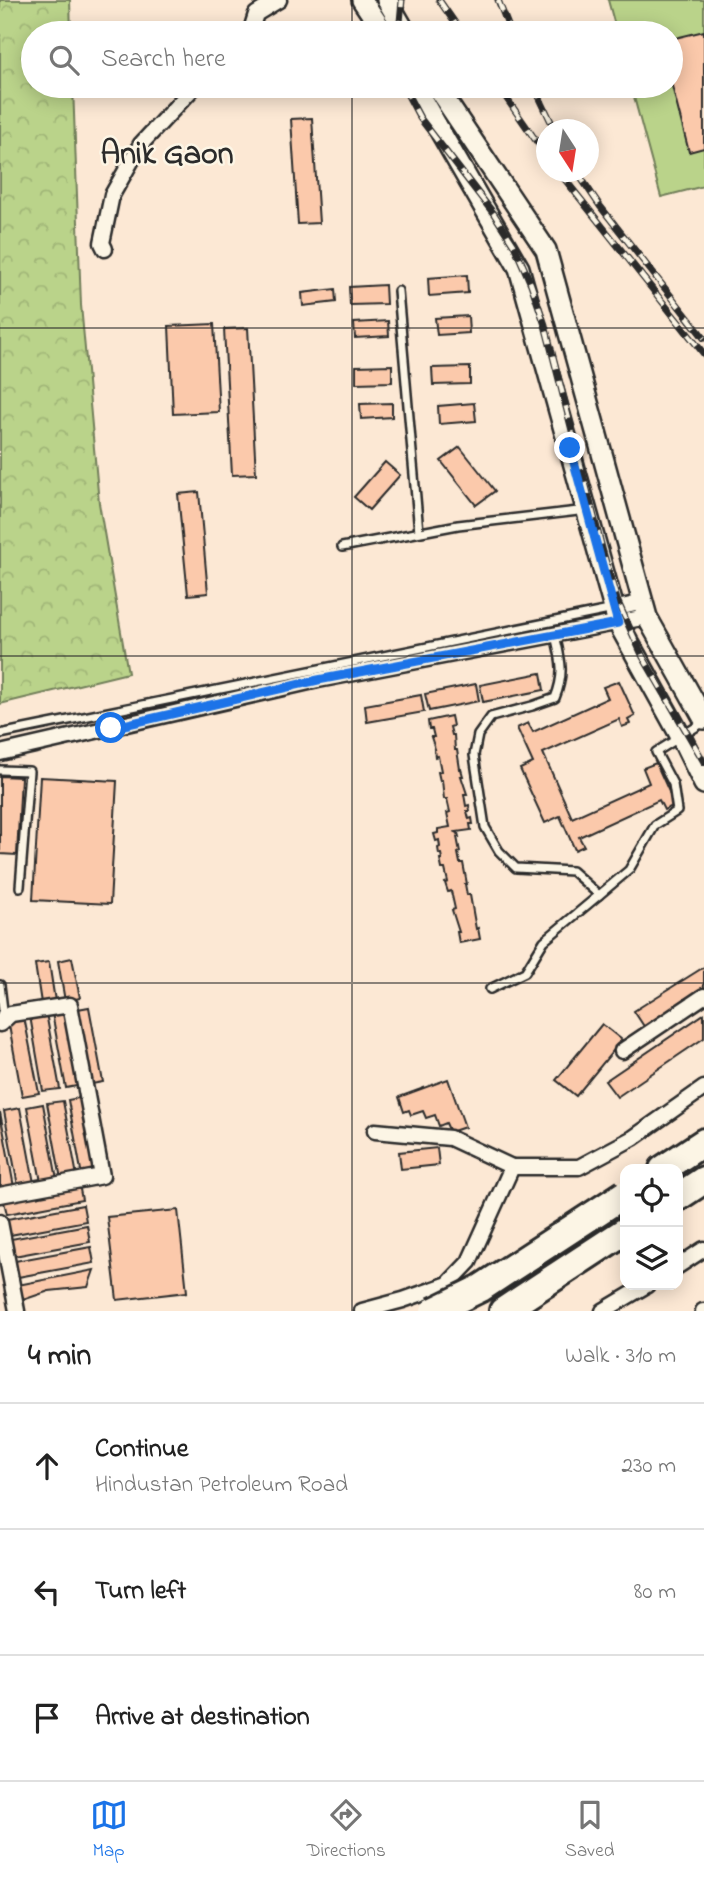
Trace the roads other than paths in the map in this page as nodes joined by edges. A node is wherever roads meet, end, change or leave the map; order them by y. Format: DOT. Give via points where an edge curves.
graph roads {
  1 [pos="279,0"];
  2 [pos="362,0"];
  3 [pos="387,0"];
  4 [pos="254,21"];
  5 [pos="376,21"];
  6 [pos="399,21"];
  7 [pos="184,98"];
  8 [pos="421,98"];
  9 [pos="444,98"];
  10 [pos="105,249"];
  11 [pos="398,291"];
  12 [pos="587,510"];
  13 [pos="419,532"];
  14 [pos="342,547"];
  15 [pos="645,610"];
  16 [pos="616,616"];
  17 [pos="555,635"];
  18 [pos="704,720"];
  19 [pos="0,734"];
  20 [pos="681,737"];
  21 [pos="0,754"];
  22 [pos="0,770"];
  23 [pos="704,784"];
  24 [pos="20,887"];
  25 [pos="599,895"];
  26 [pos="0,985"];
  27 [pos="490,989"];
  28 [pos="704,996"];
  29 [pos="0,1017"];
  30 [pos="0,1024"];
  31 [pos="622,1051"];
  32 [pos="704,1088"];
  33 [pos="375,1131"];
  34 [pos="704,1142"];
  35 [pos="671,1164"];
  36 [pos="512,1167"];
  37 [pos="704,1180"];
  38 [pos="683,1194"];
  39 [pos="0,1195"];
  40 [pos="620,1197"];
  41 [pos="0,1222"];
  42 [pos="620,1234"];
  43 [pos="704,1249"];
  44 [pos="683,1263"];
  45 [pos="448,1284"];
  46 [pos="639,1290"];
  47 [pos="17,1311"];
  48 [pos="362,1311"];
  49 [pos="434,1311"];
  50 [pos="460,1311"];
  51 [pos="503,1311"];
  52 [pos="605,1311"];
  1 -- 4 [label="street" via="256,14"];
  2 -- 5 [label="main road"];
  3 -- 6 [label="main road"];
  7 -- 10 [label="street" via="141,144 112,195 102,243"];
  8 -- 12 [label="main road" via="519,268"];
  9 -- 15 [label="main road" via="546,250"];
  11 -- 13 [label="lane"];
  12 -- 13 [label="lane"];
  12 -- 16 [label="main road"];
  13 -- 14 [label="lane"];
  15 -- 16 [label="street"];
  15 -- 18 [label="main road"];
  16 -- 17 [label="street"];
  16 -- 19 [label="lane"];
  16 -- 20 [label="main road"];
  17 -- 21 [label="street" via="318,680"];
  17 -- 25 [label="lane" via="562,667 555,698 491,717 478,735 474,755 485,827 516,868 572,871"];
  18 -- 20 [label="lane"];
  20 -- 23 [label="main road"];
  20 -- 25 [label="lane" via="656,752 673,784 677,811 655,825 629,870"];
  22 -- 24 [label="lane" via="29,771"];
  25 -- 27 [label="lane" via="544,941 525,972"];
  26 -- 29 [label="lane"];
  28 -- 31 [label="street"];
  30 -- 39 [label="street" via="11,1014 69,1005 102,1176"];
  32 -- 36 [label="street" via="633,1138 579,1167"];
  33 -- 36 [label="street" via="450,1138"];
  34 -- 35 [label="highway"];
  36 -- 45 [label="street" via="469,1262"];
  37 -- 38 [label="highway"];
  40 -- 49 [label="highway, bridge" via="481,1288"];
  41 -- 47 [label="street"];
  42 -- 51 [label="highway"];
  43 -- 44 [label="street"];
  45 -- 48 [label="street"];
  45 -- 50 [label="street"];
  46 -- 52 [label="street"];
}
